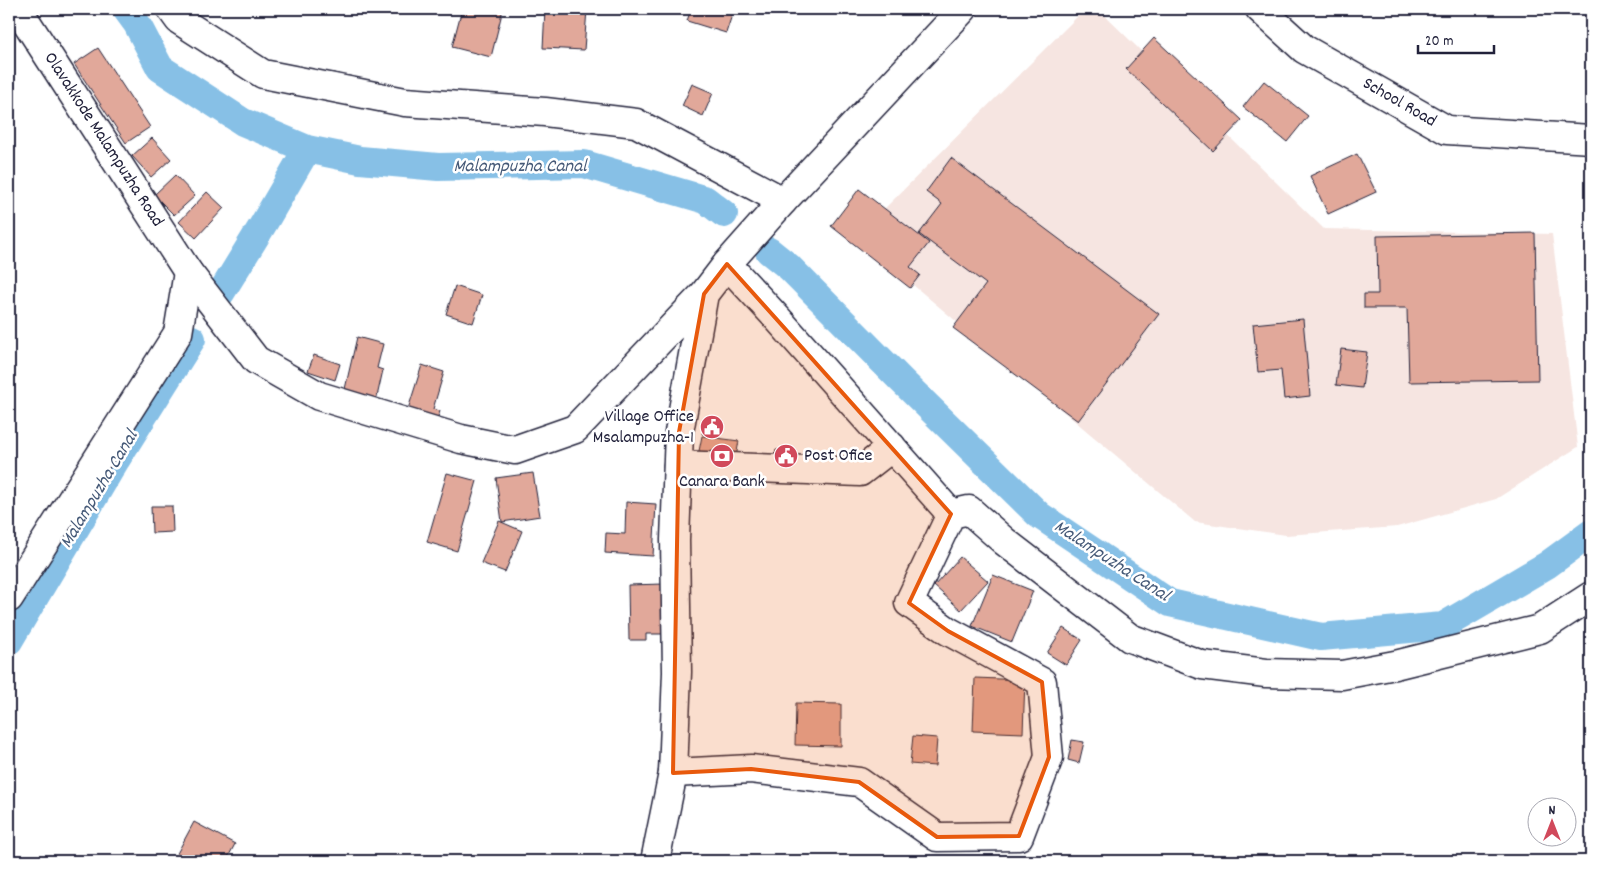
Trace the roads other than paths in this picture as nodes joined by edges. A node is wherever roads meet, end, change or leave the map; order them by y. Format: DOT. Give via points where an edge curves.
graph roads {
  1 [pos="18,9"];
  2 [pos="171,9"];
  3 [pos="963,9"];
  4 [pos="1260,9"];
  5 [pos="1591,139"];
  6 [pos="783,201"];
  7 [pos="727,264"];
  8 [pos="188,272"];
  9 [pos="704,294"];
  10 [pos="892,447"];
  11 [pos="678,465"];
  12 [pos="951,514"];
  13 [pos="1591,596"];
  14 [pos="9,598"];
  15 [pos="672,773"];
  16 [pos="655,861"];
  1 -- 8 [label="street, Olavakkode Malampuzha Road"];
  2 -- 6 [label="street" via="179,20 263,74 405,102 545,112 636,123"];
  3 -- 6 [label="street, Olavakkode Malampuzha Road"];
  4 -- 5 [label="street, School Road" via="1304,49 1447,130"];
  6 -- 7 [label="street, Olavakkode Malampuzha Road"];
  7 -- 9 [label="street, Olavakkode Malampuzha Road"];
  7 -- 10 [label="street"];
  8 -- 9 [label="street, Olavakkode Malampuzha Road" via="256,360 320,396 461,439 515,450 575,429"];
  8 -- 14 [label="street" via="178,333"];
  9 -- 11 [label="street" via="679,432"];
  10 -- 11 [label="street" via="860,472"];
  10 -- 12 [label="street"];
  11 -- 15 [label="street" via="677,672"];
  12 -- 13 [label="street" via="969,510 1130,638 1202,665 1266,673 1342,675 1540,629"];
  12 -- 15 [label="street" via="909,604 948,631 1042,682 1049,757 1019,836 937,837 859,782 751,769"];
  15 -- 16 [label="street"];
}
